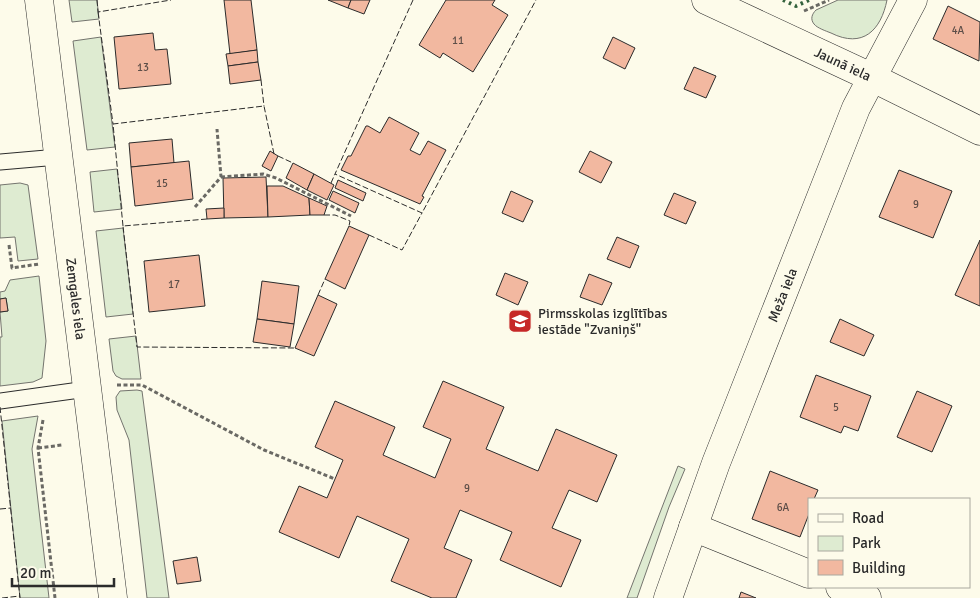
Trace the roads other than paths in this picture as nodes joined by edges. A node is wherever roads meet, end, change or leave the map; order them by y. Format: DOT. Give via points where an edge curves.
graph roads {
  1 [pos="39,0"];
  2 [pos="706,0"];
  3 [pos="912,0"];
  4 [pos="873,78"];
  5 [pos="980,131"];
  6 [pos="58,157"];
  7 [pos="0,162"];
  8 [pos="98,387"];
  9 [pos="0,402"];
  10 [pos="693,527"];
  11 [pos="808,574"];
  12 [pos="842,588"];
  13 [pos="113,598"];
  14 [pos="668,598"];
  15 [pos="867,598"];
  1 -- 6 [label="street, Zemgales iela"];
  2 -- 4 [label="street, Jaunā iela"];
  3 -- 4 [label="street, Meža iela"];
  4 -- 5 [label="street, Jaunā iela"];
  4 -- 10 [label="street, Meža iela" via="853,117"];
  6 -- 7 [label="lane"];
  6 -- 8 [label="street, Zemgales iela"];
  8 -- 9 [label="lane"];
  8 -- 13 [label="street, Zemgales iela"];
  10 -- 11 [label="street"];
  10 -- 14 [label="street, Meža iela"];
  12 -- 15 [label="street"];
}
